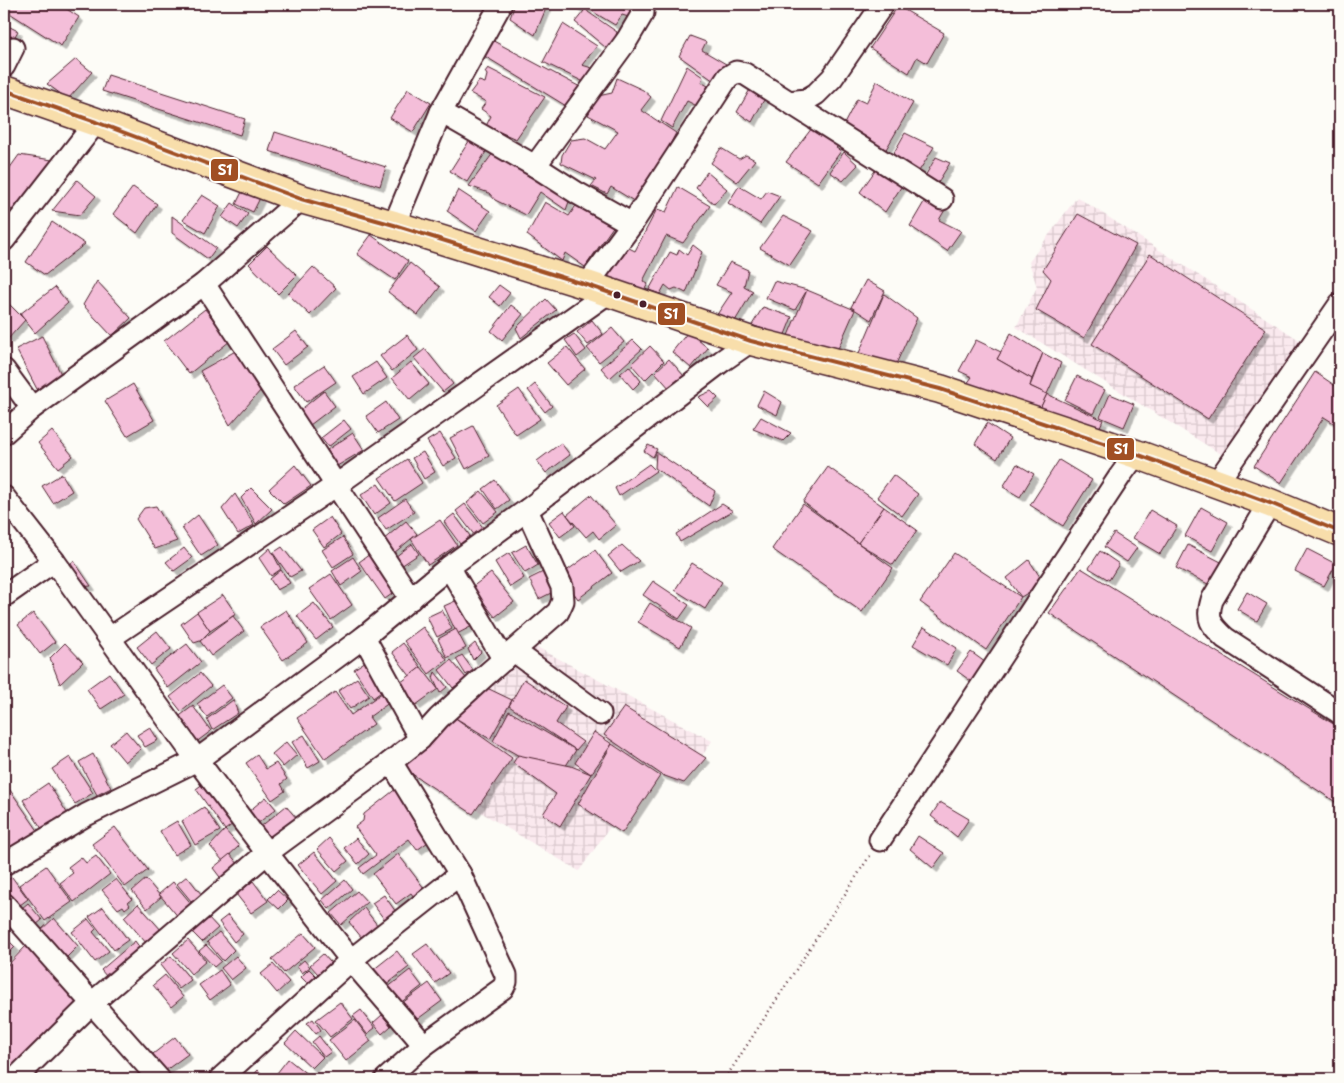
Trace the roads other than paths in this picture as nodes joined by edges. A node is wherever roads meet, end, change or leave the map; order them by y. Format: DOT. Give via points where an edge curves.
graph roads {
  1 [pos="501,4"];
  2 [pos="639,4"];
  3 [pos="883,4"];
  4 [pos="4,90"];
  5 [pos="789,102"];
  6 [pos="441,112"];
  7 [pos="96,122"];
  8 [pos="535,166"];
  9 [pos="301,199"];
  10 [pos="942,199"];
  11 [pos="632,224"];
  12 [pos="394,225"];
  13 [pos="4,240"];
  14 [pos="204,284"];
  15 [pos="597,289"];
  16 [pos="1340,304"];
  17 [pos="751,341"];
  18 [pos="4,370"];
  19 [pos="32,408"];
  20 [pos="4,433"];
  21 [pos="1136,454"];
  22 [pos="1216,484"];
  23 [pos="335,486"];
  24 [pos="4,497"];
  25 [pos="1270,503"];
  26 [pos="527,510"];
  27 [pos="1340,532"];
  28 [pos="54,561"];
  29 [pos="449,567"];
  30 [pos="4,596"];
  31 [pos="411,599"];
  32 [pos="364,637"];
  33 [pos="110,638"];
  34 [pos="509,655"];
  35 [pos="1340,713"];
  36 [pos="600,714"];
  37 [pos="420,738"];
  38 [pos="198,760"];
  39 [pos="391,762"];
  40 [pos="880,840"];
  41 [pos="267,853"];
  42 [pos="4,864"];
  43 [pos="460,874"];
  44 [pos="4,904"];
  45 [pos="351,960"];
  46 [pos="92,1003"];
  47 [pos="424,1044"];
  48 [pos="15,1079"];
  49 [pos="159,1079"];
  50 [pos="220,1079"];
  51 [pos="386,1079"];
  1 -- 6 [label="street"];
  2 -- 8 [label="street" via="644,13 627,40"];
  3 -- 5 [label="street" via="827,83 806,100"];
  4 -- 7 [label="main road"];
  5 -- 10 [label="street"];
  5 -- 11 [label="street" via="745,74 736,72 728,77"];
  6 -- 8 [label="street"];
  6 -- 12 [label="street"];
  7 -- 9 [label="main road"];
  7 -- 13 [label="street"];
  8 -- 11 [label="street"];
  9 -- 12 [label="main road"];
  9 -- 14 [label="street"];
  11 -- 15 [label="street"];
  12 -- 15 [label="main road"];
  14 -- 19 [label="street"];
  14 -- 23 [label="street"];
  15 -- 17 [label="main road"];
  15 -- 23 [label="street"];
  16 -- 22 [label="street"];
  17 -- 21 [label="main road" via="940,389"];
  17 -- 26 [label="street"];
  18 -- 19 [label="street"];
  19 -- 20 [label="street"];
  21 -- 22 [label="main road"];
  21 -- 40 [label="street"];
  22 -- 25 [label="main road"];
  23 -- 31 [label="street"];
  23 -- 33 [label="street"];
  24 -- 28 [label="street"];
  25 -- 27 [label="main road"];
  25 -- 35 [label="street" via="1212,600 1209,618 1225,638"];
  26 -- 29 [label="street"];
  26 -- 34 [label="street" via="559,581 563,601 553,617"];
  28 -- 30 [label="street"];
  28 -- 33 [label="street"];
  29 -- 31 [label="street"];
  29 -- 34 [label="street"];
  31 -- 32 [label="street"];
  32 -- 37 [label="street"];
  32 -- 38 [label="street"];
  33 -- 38 [label="street"];
  34 -- 36 [label="street"];
  34 -- 37 [label="street"];
  37 -- 39 [label="street"];
  38 -- 41 [label="street"];
  38 -- 42 [label="street" via="86,815"];
  39 -- 41 [label="street"];
  39 -- 43 [label="street"];
  41 -- 45 [label="street"];
  41 -- 46 [label="street"];
  43 -- 45 [label="street"];
  43 -- 47 [label="street" via="506,975 506,982 503,988"];
  44 -- 46 [label="street"];
  45 -- 47 [label="street"];
  45 -- 50 [label="street"];
  46 -- 48 [label="street"];
  46 -- 49 [label="street"];
  47 -- 51 [label="street"];
}
